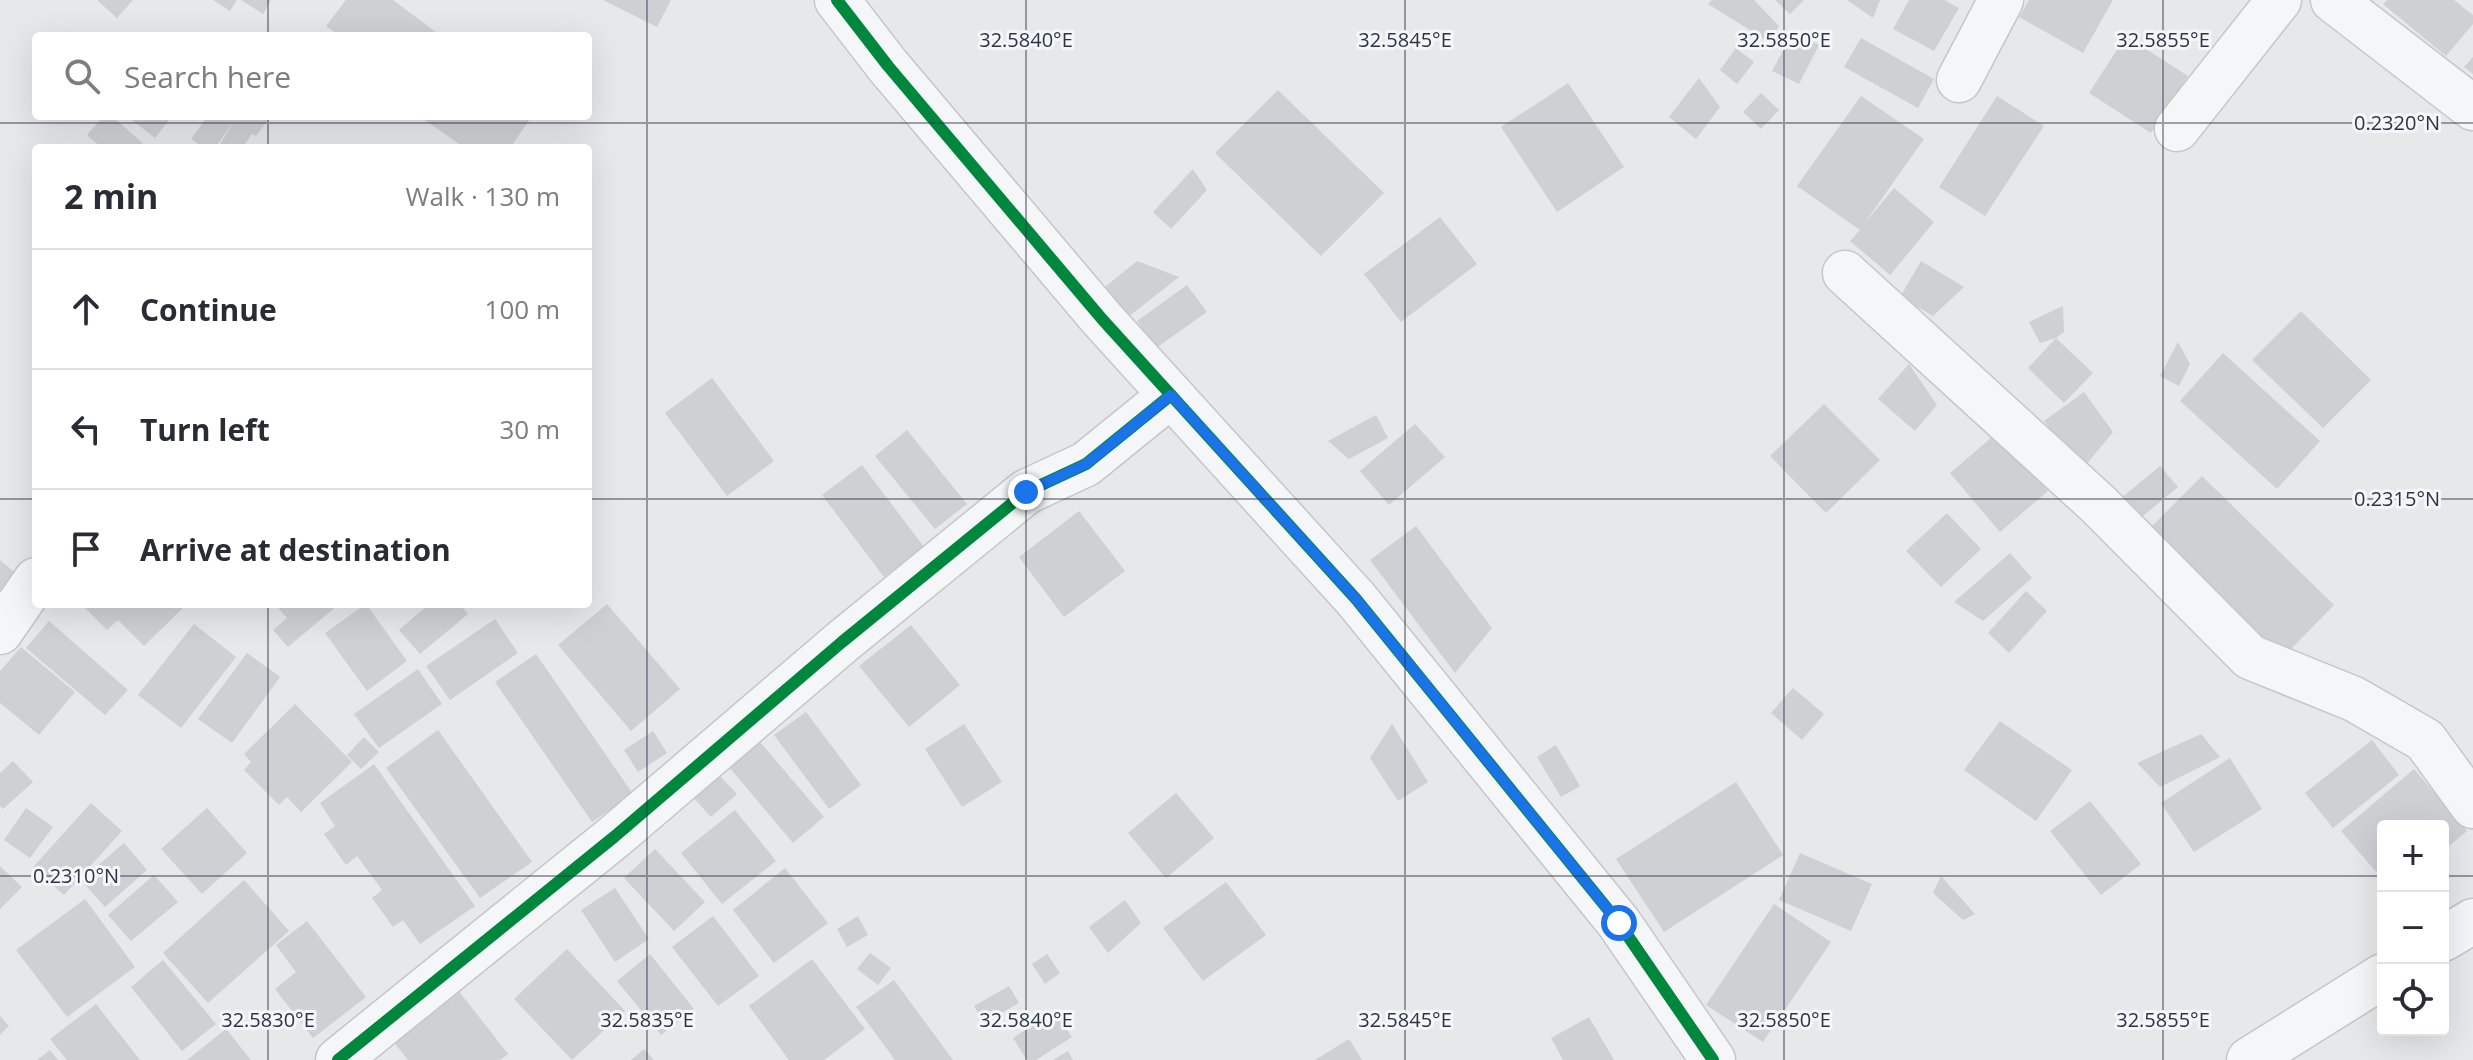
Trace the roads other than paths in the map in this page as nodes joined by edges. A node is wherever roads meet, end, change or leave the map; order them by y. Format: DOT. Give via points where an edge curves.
graph roads {
  1 [pos="837,0"];
  2 [pos="2001,0"];
  3 [pos="2279,0"];
  4 [pos="2333,0"];
  5 [pos="1959,80"];
  6 [pos="2473,108"];
  7 [pos="2177,129"];
  8 [pos="1845,273"];
  9 [pos="1171,395"];
  10 [pos="32,586"];
  11 [pos="0,632"];
  12 [pos="2473,806"];
  13 [pos="2473,921"];
  14 [pos="2449,935"];
  15 [pos="2377,980"];
  16 [pos="338,1060"];
  17 [pos="1713,1060"];
  18 [pos="2249,1060"];
  1 -- 9 [label="street" via="1071,283"];
  2 -- 5 [label="street"];
  3 -- 7 [label="street"];
  4 -- 6 [label="street"];
  8 -- 12 [label="street" via="2098,504 2250,657 2354,699 2425,740"];
  9 -- 16 [label="street" via="1086,464 1026,492"];
  9 -- 17 [label="street" via="1366,611 1619,923"];
  10 -- 11 [label="street"];
  13 -- 14 [label="street"];
  15 -- 18 [label="street"];
}
